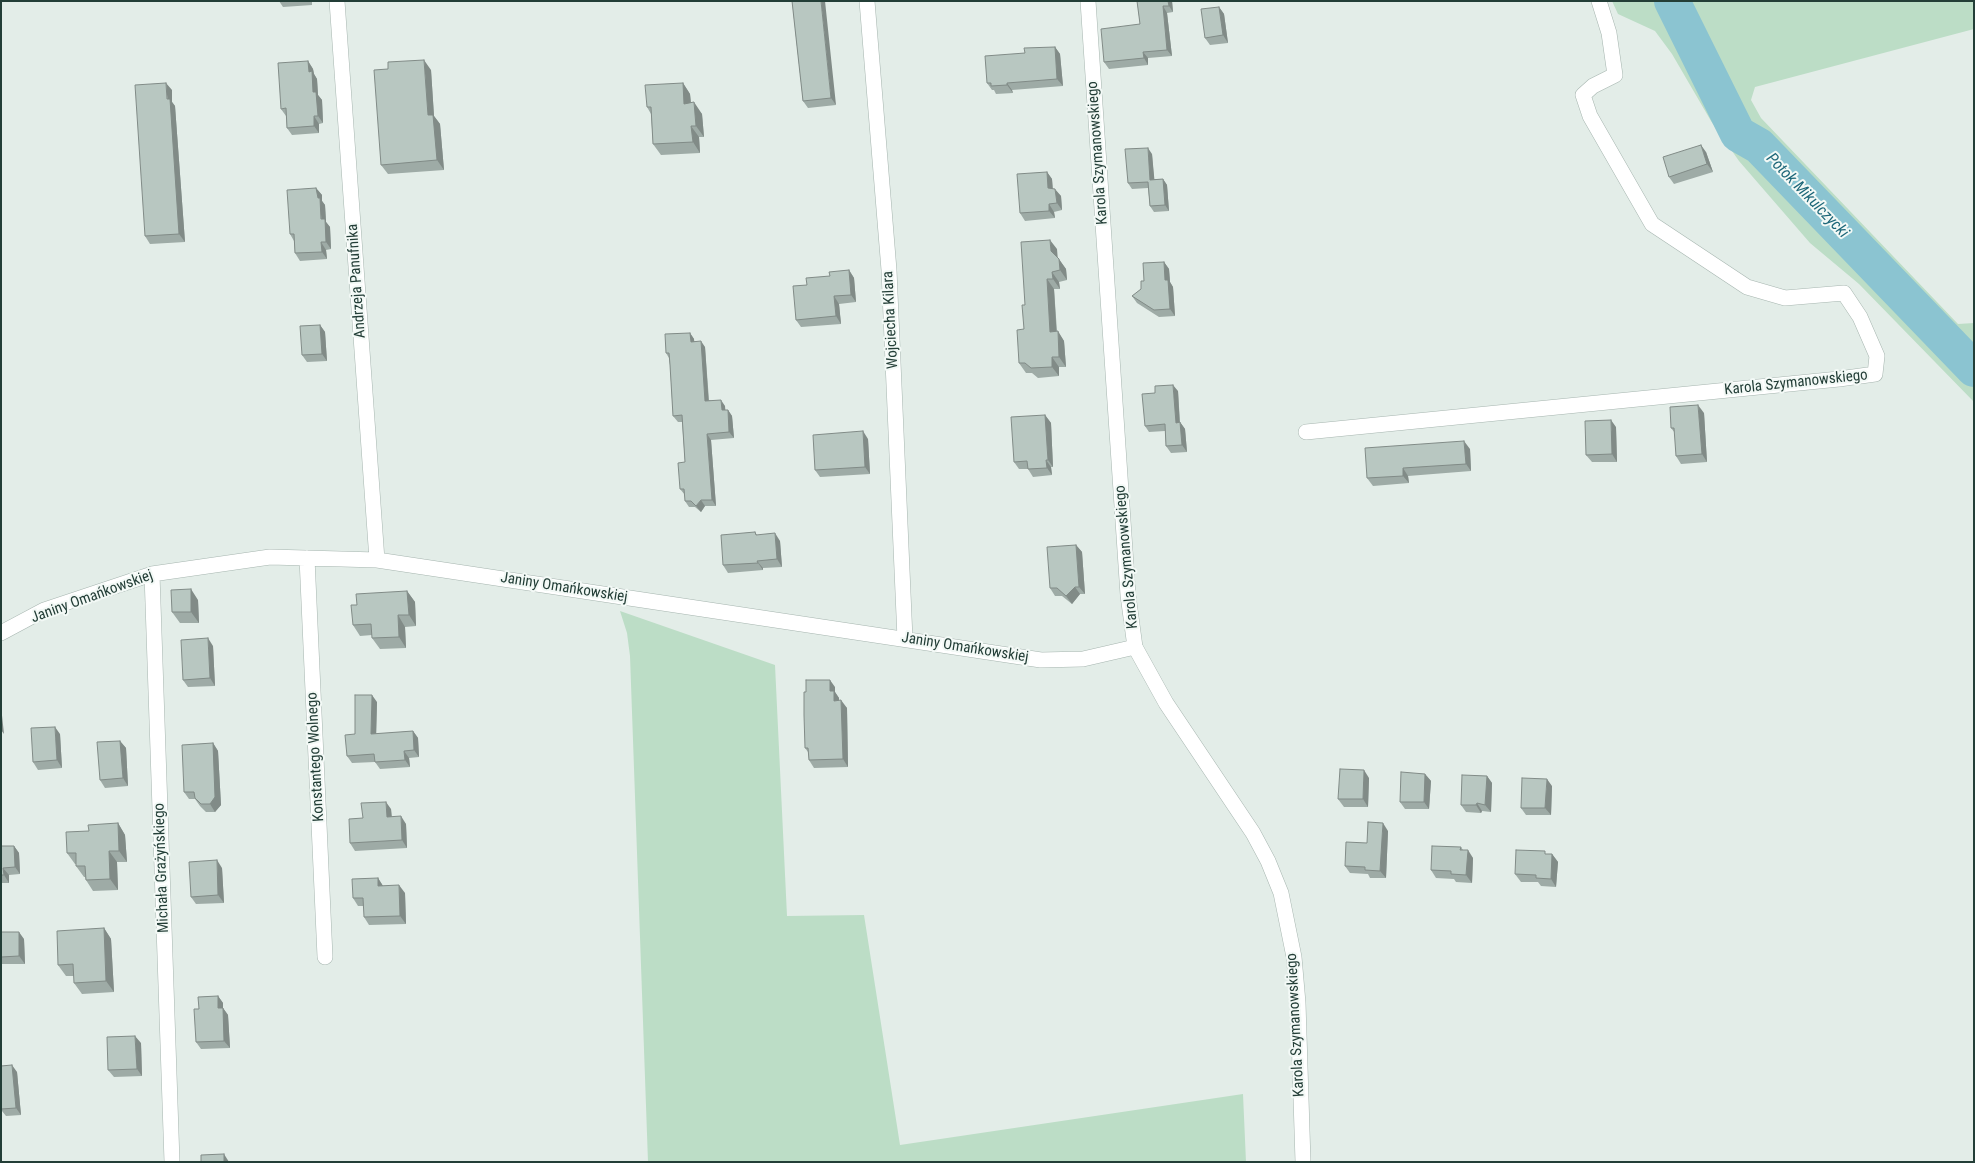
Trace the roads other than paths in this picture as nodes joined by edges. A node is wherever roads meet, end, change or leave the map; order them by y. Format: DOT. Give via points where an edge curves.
graph roads {
  1 [pos="337,1"];
  2 [pos="867,1"];
  3 [pos="1088,1"];
  4 [pos="1599,1"];
  5 [pos="1306,432"];
  6 [pos="307,558"];
  7 [pos="377,560"];
  8 [pos="152,574"];
  9 [pos="1,633"];
  10 [pos="905,639"];
  11 [pos="1135,647"];
  12 [pos="325,957"];
  13 [pos="172,1162"];
  14 [pos="1303,1162"];
  1 -- 7 [label="street, Andrzeja Panufnika"];
  2 -- 10 [label="street, Wojciecha Kilara" via="890,270"];
  3 -- 11 [label="street, Karola Szymanowskiego" via="1128,594"];
  4 -- 5 [label="street, Karola Szymanowskiego" via="1609,32 1616,76 1593,86 1583,95 1590,116 1652,224 1747,287 1785,298 1844,293 1860,318 1877,356 1875,374"];
  6 -- 7 [label="street, Janiny Omańkowskiej"];
  6 -- 8 [label="street, Janiny Omańkowskiej" via="270,557"];
  6 -- 12 [label="street, Konstantego Wolnego"];
  7 -- 10 [label="street, Janiny Omańkowskiej"];
  8 -- 9 [label="street, Janiny Omańkowskiej" via="44,610"];
  8 -- 13 [label="street, Michała Grażyńskiego"];
  10 -- 11 [label="street, Janiny Omańkowskiej" via="1041,660 1084,659"];
  11 -- 14 [label="street, Karola Szymanowskiego" via="1166,703 1253,833 1281,893 1294,957"];
}
